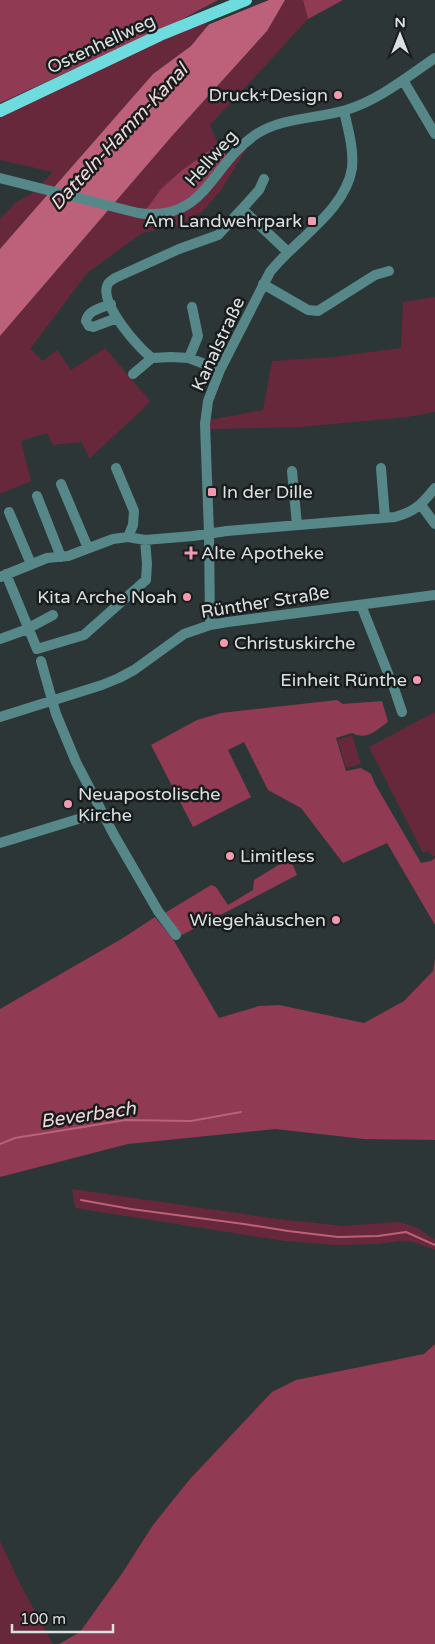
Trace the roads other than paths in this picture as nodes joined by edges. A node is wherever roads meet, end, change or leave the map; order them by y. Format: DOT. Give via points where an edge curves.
graph roads {
  1 [pos="246,0"];
  2 [pos="435,58"];
  3 [pos="403,80"];
  4 [pos="0,111"];
  5 [pos="344,111"];
  6 [pos="432,122"];
  7 [pos="435,134"];
  8 [pos="0,178"];
  9 [pos="264,179"];
  10 [pos="242,209"];
  11 [pos="288,252"];
  12 [pos="389,271"];
  13 [pos="264,284"];
  14 [pos="111,304"];
  15 [pos="192,307"];
  16 [pos="116,318"];
  17 [pos="152,358"];
  18 [pos="189,358"];
  19 [pos="220,370"];
  20 [pos="133,374"];
  21 [pos="116,468"];
  22 [pos="381,468"];
  23 [pos="292,471"];
  24 [pos="61,484"];
  25 [pos="435,488"];
  26 [pos="37,496"];
  27 [pos="421,505"];
  28 [pos="9,512"];
  29 [pos="384,518"];
  30 [pos="435,524"];
  31 [pos="297,525"];
  32 [pos="209,533"];
  33 [pos="128,536"];
  34 [pos="144,540"];
  35 [pos="88,548"];
  36 [pos="61,557"];
  37 [pos="31,564"];
  38 [pos="3,576"];
  39 [pos="435,594"];
  40 [pos="361,605"];
  41 [pos="53,615"];
  42 [pos="210,625"];
  43 [pos="29,627"];
  44 [pos="0,639"];
  45 [pos="41,661"];
  46 [pos="53,701"];
  47 [pos="402,712"];
  48 [pos="0,717"];
  49 [pos="102,812"];
  50 [pos="0,843"];
  51 [pos="176,935"];
  1 -- 4 [label="main road, Ostenhellweg" via="160,35"];
  2 -- 3 [label="street, Hellweg"];
  3 -- 5 [label="street, Hellweg" via="362,105"];
  3 -- 6 [label="street"];
  5 -- 8 [label="street, Hellweg" via="263,130 235,151 203,193 184,208 157,215 127,211"];
  5 -- 11 [label="street, Kanalstraße" via="352,150 352,168 347,183 330,209"];
  6 -- 7 [label="street"];
  9 -- 10 [label="street"];
  10 -- 11 [label="street"];
  10 -- 14 [label="street" via="218,235 110,281 107,292"];
  11 -- 13 [label="street, Kanalstraße"];
  12 -- 13 [label="street" via="375,275 318,311 308,310"];
  13 -- 19 [label="street, Kanalstraße"];
  14 -- 16 [label="street"];
  14 -- 16 [label="street" via="91,312 86,321 93,327"];
  15 -- 18 [label="street" via="198,336"];
  16 -- 17 [label="street"];
  17 -- 18 [label="street"];
  17 -- 20 [label="street"];
  18 -- 19 [label="street"];
  19 -- 32 [label="street, Kanalstraße" via="208,401 206,417"];
  21 -- 33 [label="street" via="134,511"];
  22 -- 29 [label="street"];
  23 -- 31 [label="street"];
  24 -- 35 [label="street"];
  25 -- 27 [label="street"];
  26 -- 36 [label="street"];
  27 -- 29 [label="street" via="405,514"];
  27 -- 30 [label="street"];
  28 -- 37 [label="street"];
  29 -- 31 [label="street"];
  31 -- 32 [label="street"];
  32 -- 34 [label="street"];
  32 -- 42 [label="street, Kanalstraße"];
  33 -- 34 [label="street"];
  33 -- 35 [label="street"];
  34 -- 43 [label="street" via="146,580 84,635 37,649"];
  35 -- 36 [label="street"];
  36 -- 37 [label="street"];
  37 -- 38 [label="street"];
  38 -- 43 [label="street"];
  39 -- 40 [label="street, Rünther Straße"];
  40 -- 42 [label="street, Rünther Straße"];
  40 -- 47 [label="street"];
  41 -- 43 [label="street"];
  42 -- 46 [label="street, Rünther Straße" via="184,634 119,678"];
  43 -- 44 [label="street"];
  45 -- 46 [label="street"];
  46 -- 48 [label="street, Rünther Straße"];
  46 -- 49 [label="street" via="76,762"];
  49 -- 50 [label="street"];
  49 -- 51 [label="street" via="158,911"];
}
